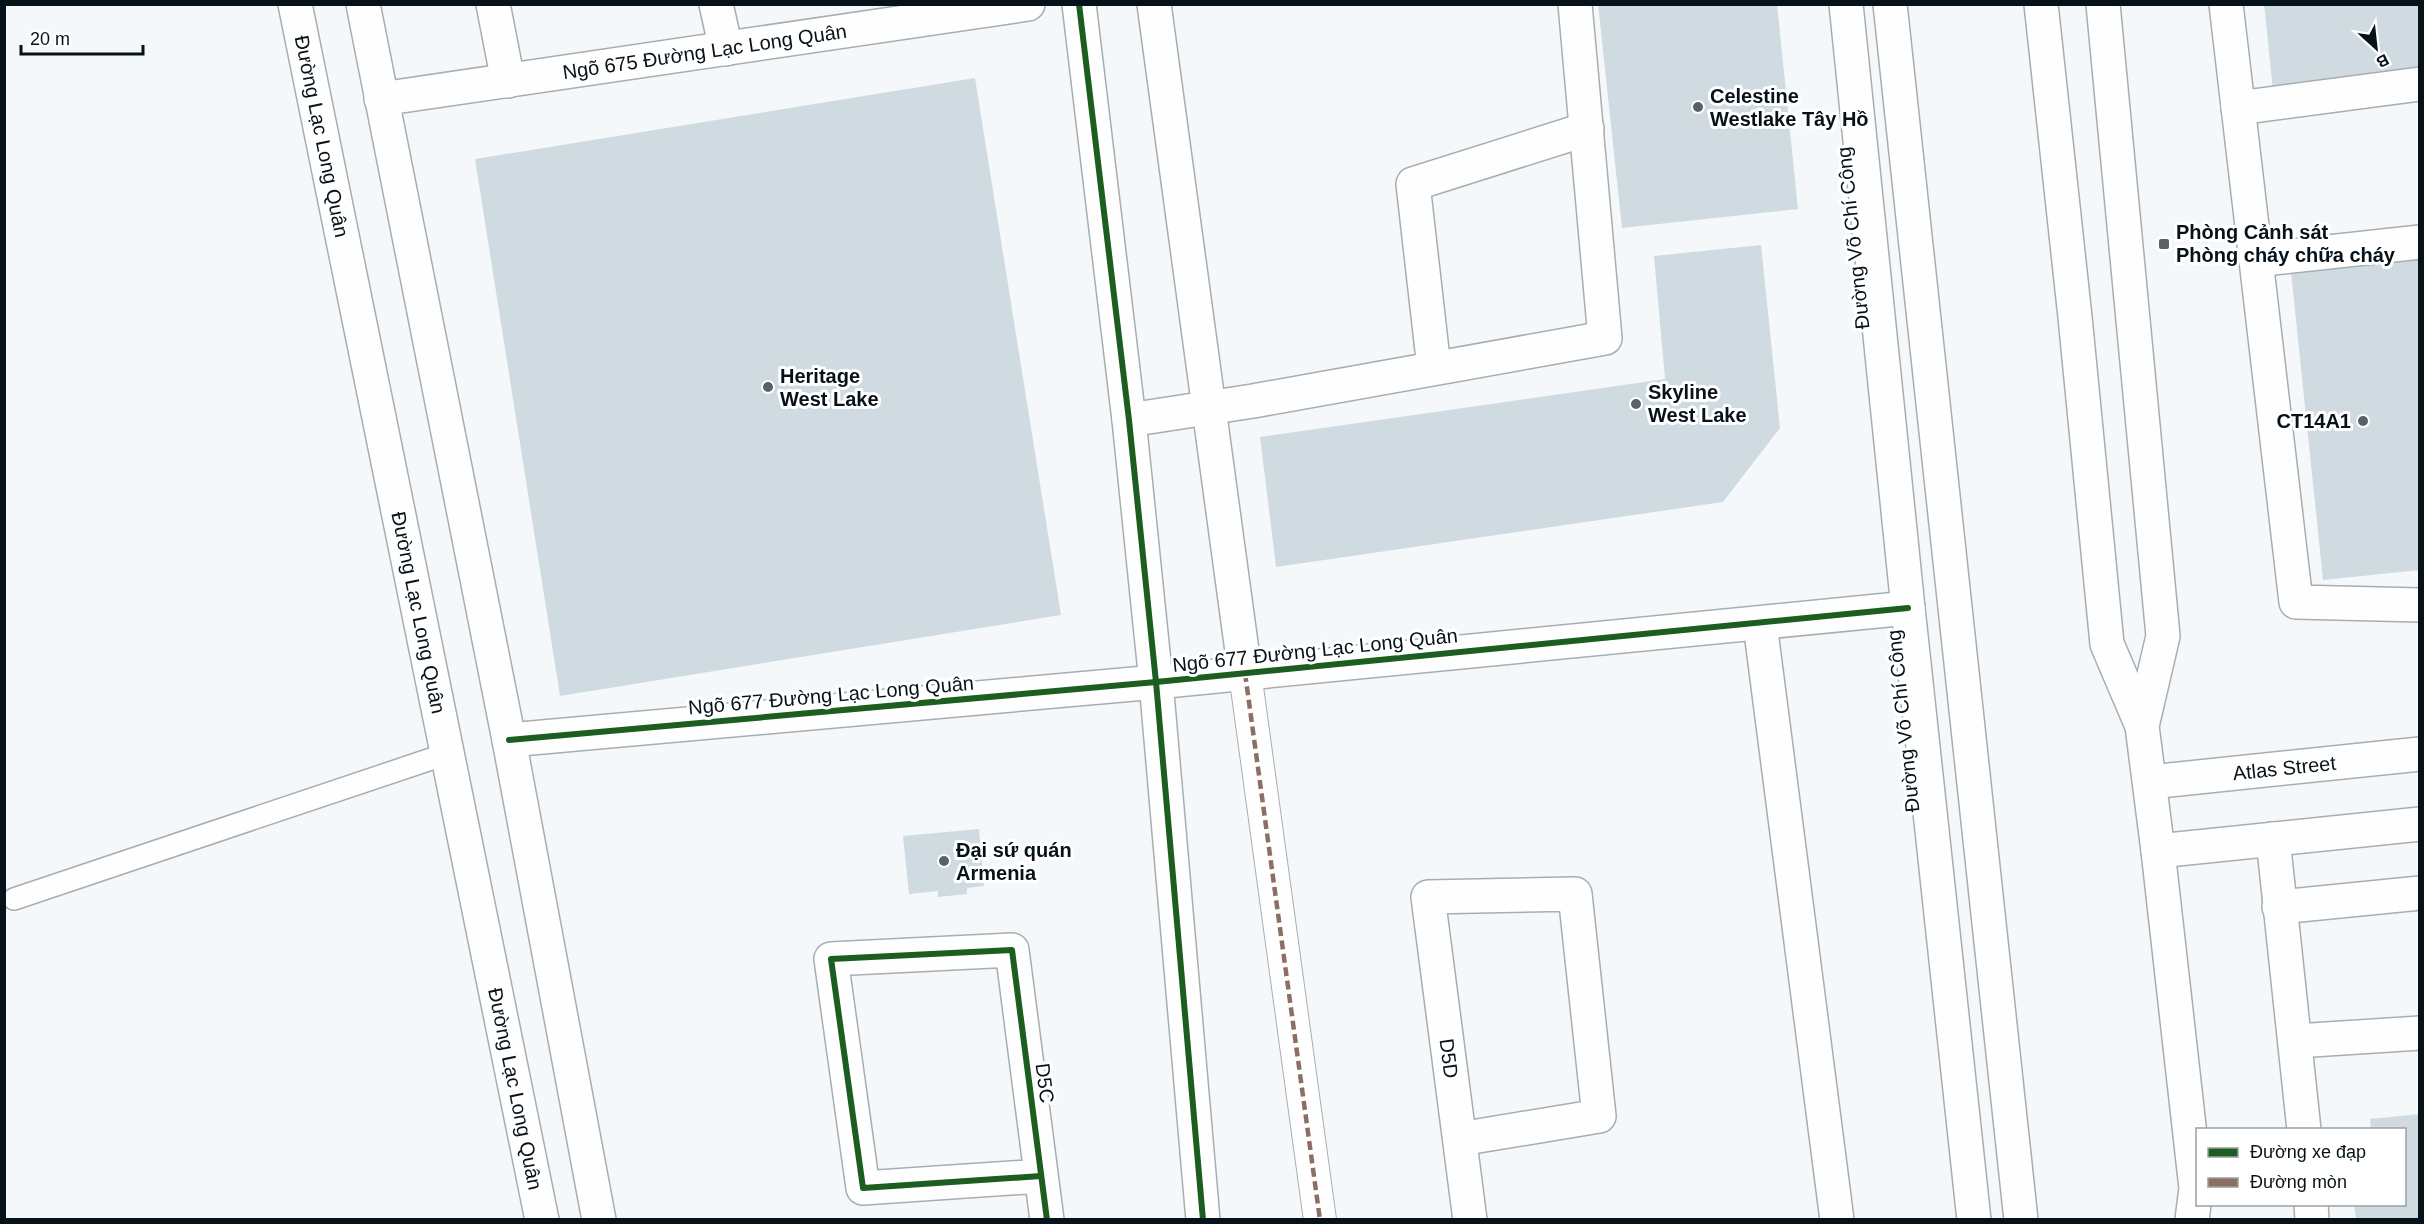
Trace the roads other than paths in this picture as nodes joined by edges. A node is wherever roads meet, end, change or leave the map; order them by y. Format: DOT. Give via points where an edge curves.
graph roads {
  1 [pos="295,4"];
  2 [pos="363,4"];
  3 [pos="493,4"];
  4 [pos="716,4"];
  5 [pos="1028,4"];
  6 [pos="1079,4"];
  7 [pos="1154,4"];
  8 [pos="1575,4"];
  9 [pos="1846,4"];
  10 [pos="1890,4"];
  11 [pos="2041,4"];
  12 [pos="2103,4"];
  13 [pos="2226,4"];
  14 [pos="726,49"];
  15 [pos="508,81"];
  16 [pos="2420,84"];
  17 [pos="381,99"];
  18 [pos="2238,108"];
  19 [pos="1587,129"];
  20 [pos="2420,242"];
  21 [pos="2256,260"];
  22 [pos="1434,368"];
  23 [pos="1210,408"];
  24 [pos="1129,420"];
  25 [pos="2420,605"];
  26 [pos="1908,608"];
  27 [pos="1760,624"];
  28 [pos="1245,673"];
  29 [pos="1156,682"];
  30 [pos="2142,726"];
  31 [pos="509,740"];
  32 [pos="449,753"];
  33 [pos="2420,754"];
  34 [pos="2150,782"];
  35 [pos="2420,824"];
  36 [pos="2273,839"];
  37 [pos="2158,851"];
  38 [pos="2420,893"];
  39 [pos="14,899"];
  40 [pos="2279,907"];
  41 [pos="2420,1033"];
  42 [pos="2296,1041"];
  43 [pos="2304,1128"];
  44 [pos="1460,1139"];
  45 [pos="1041,1176"];
  46 [pos="2196,1192"];
  47 [pos="2200,1206"];
  48 [pos="542,1220"];
  49 [pos="599,1220"];
  50 [pos="1047,1220"];
  51 [pos="1203,1220"];
  52 [pos="1320,1220"];
  53 [pos="1470,1220"];
  54 [pos="1837,1220"];
  55 [pos="1974,1220"];
  56 [pos="2021,1220"];
  57 [pos="2209,1220"];
  1 -- 32 [label="main road, Đường Lạc Long Quân"];
  2 -- 17 [label="main road"];
  3 -- 15 [label="main road"];
  4 -- 14 [label="main road"];
  5 -- 14 [label="main road, Ngõ 675 Đường Lạc Long Quân"];
  6 -- 24 [label="main road"];
  7 -- 23 [label="main road"];
  8 -- 19 [label="main road"];
  9 -- 26 [label="main road, Đường Võ Chí Công"];
  10 -- 56 [label="main road"];
  11 -- 30 [label="main road" via="2107,644"];
  12 -- 30 [label="main road" via="2163,636"];
  13 -- 18 [label="main road"];
  14 -- 15 [label="main road, Ngõ 675 Đường Lạc Long Quân"];
  15 -- 17 [label="main road, Ngõ 675 Đường Lạc Long Quân"];
  16 -- 18 [label="main road"];
  17 -- 31 [label="main road"];
  18 -- 21 [label="main road"];
  19 -- 22 [label="main road" via="1413,184"];
  19 -- 22 [label="main road" via="1605,338"];
  20 -- 21 [label="main road"];
  21 -- 25 [label="main road" via="2296,602"];
  22 -- 23 [label="main road"];
  23 -- 24 [label="main road"];
  23 -- 28 [label="main road"];
  24 -- 29 [label="main road"];
  26 -- 27 [label="main road, Ngõ 677 Đường Lạc Long Quân"];
  26 -- 55 [label="main road, Đường Võ Chí Công"];
  27 -- 28 [label="main road, Ngõ 677 Đường Lạc Long Quân"];
  27 -- 54 [label="main road"];
  28 -- 29 [label="main road, Ngõ 677 Đường Lạc Long Quân"];
  28 -- 52 [label="street"];
  29 -- 31 [label="main road, Ngõ 677 Đường Lạc Long Quân"];
  29 -- 51 [label="main road"];
  30 -- 34 [label="main road"];
  31 -- 49 [label="main road"];
  32 -- 39 [label="lane"];
  32 -- 48 [label="main road, Đường Lạc Long Quân"];
  33 -- 34 [label="main road, Atlas Street"];
  34 -- 37 [label="main road"];
  35 -- 36 [label="main road"];
  36 -- 37 [label="main road"];
  36 -- 40 [label="main road"];
  37 -- 46 [label="main road"];
  38 -- 40 [label="main road"];
  40 -- 42 [label="main road"];
  41 -- 42 [label="main road"];
  42 -- 43 [label="main road"];
  44 -- 44 [label="main road, D5D" via="1428,897 1575,894 1599,1116"];
  44 -- 53 [label="main road, D5D"];
  45 -- 45 [label="main road, D5C" via="1012,950 831,959 863,1188"];
  45 -- 50 [label="main road, D5C"];
  47 -- 57 [label="main road"];
}
